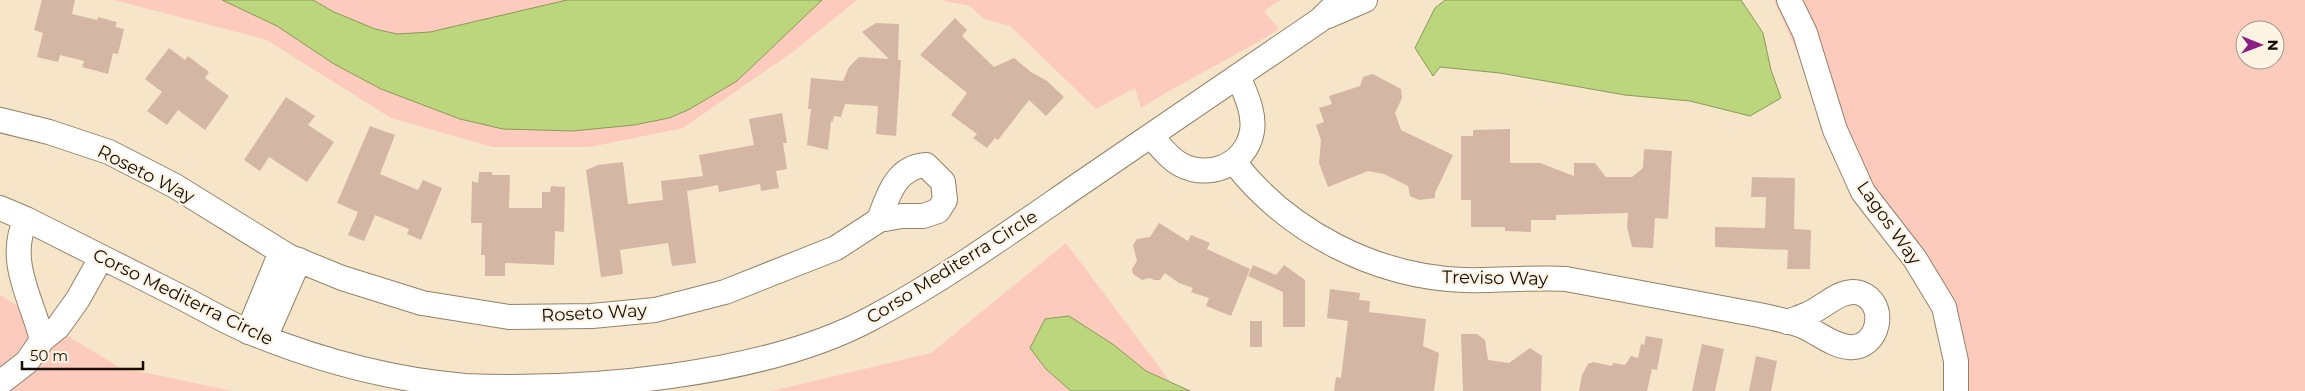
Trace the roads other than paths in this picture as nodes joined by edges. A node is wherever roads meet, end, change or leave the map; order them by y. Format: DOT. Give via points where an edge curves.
graph roads {
  1 [pos="1340,0"];
  2 [pos="1365,0"];
  3 [pos="1789,0"];
  4 [pos="1320,20"];
  5 [pos="1238,76"];
  6 [pos="0,120"];
  7 [pos="1151,136"];
  8 [pos="1234,162"];
  9 [pos="0,208"];
  10 [pos="26,219"];
  11 [pos="879,220"];
  12 [pos="290,256"];
  13 [pos="101,258"];
  14 [pos="1787,322"];
  15 [pos="257,335"];
  16 [pos="42,340"];
  17 [pos="0,383"];
  18 [pos="517,389"];
  19 [pos="1956,391"];
  1 -- 4 [label="street, Corso Mediterra Circle"];
  2 -- 4 [label="street, Corso Mediterra Circle"];
  3 -- 19 [label="street, Lagos Way" via="1805,33 1835,130 1863,192 1915,258 1944,307 1956,361"];
  4 -- 5 [label="street, Corso Mediterra Circle"];
  5 -- 7 [label="street, Corso Mediterra Circle"];
  5 -- 8 [label="street" via="1251,113 1252,130 1248,145"];
  6 -- 12 [label="street, Roseto Way" via="109,152 175,186"];
  7 -- 8 [label="street" via="1175,161 1202,172 1217,170"];
  7 -- 18 [label="street, Corso Mediterra Circle" via="956,268 870,320 809,345 693,374 608,384"];
  8 -- 14 [label="street, Treviso Way" via="1278,208 1325,240 1376,264 1463,280 1566,279"];
  9 -- 10 [label="street, Corso Mediterra Circle"];
  10 -- 13 [label="street, Corso Mediterra Circle"];
  10 -- 16 [label="street" via="20,232 19,259 26,294"];
  11 -- 12 [label="street, Roseto Way" via="836,248 725,292 656,310 592,316 509,317 422,303 342,278"];
  12 -- 15 [label="street"];
  13 -- 15 [label="street, Corso Mediterra Circle"];
  13 -- 16 [label="street" via="64,319"];
  15 -- 18 [label="street, Corso Mediterra Circle" via="375,372 451,384"];
  16 -- 17 [label="street" via="26,362"];
}
